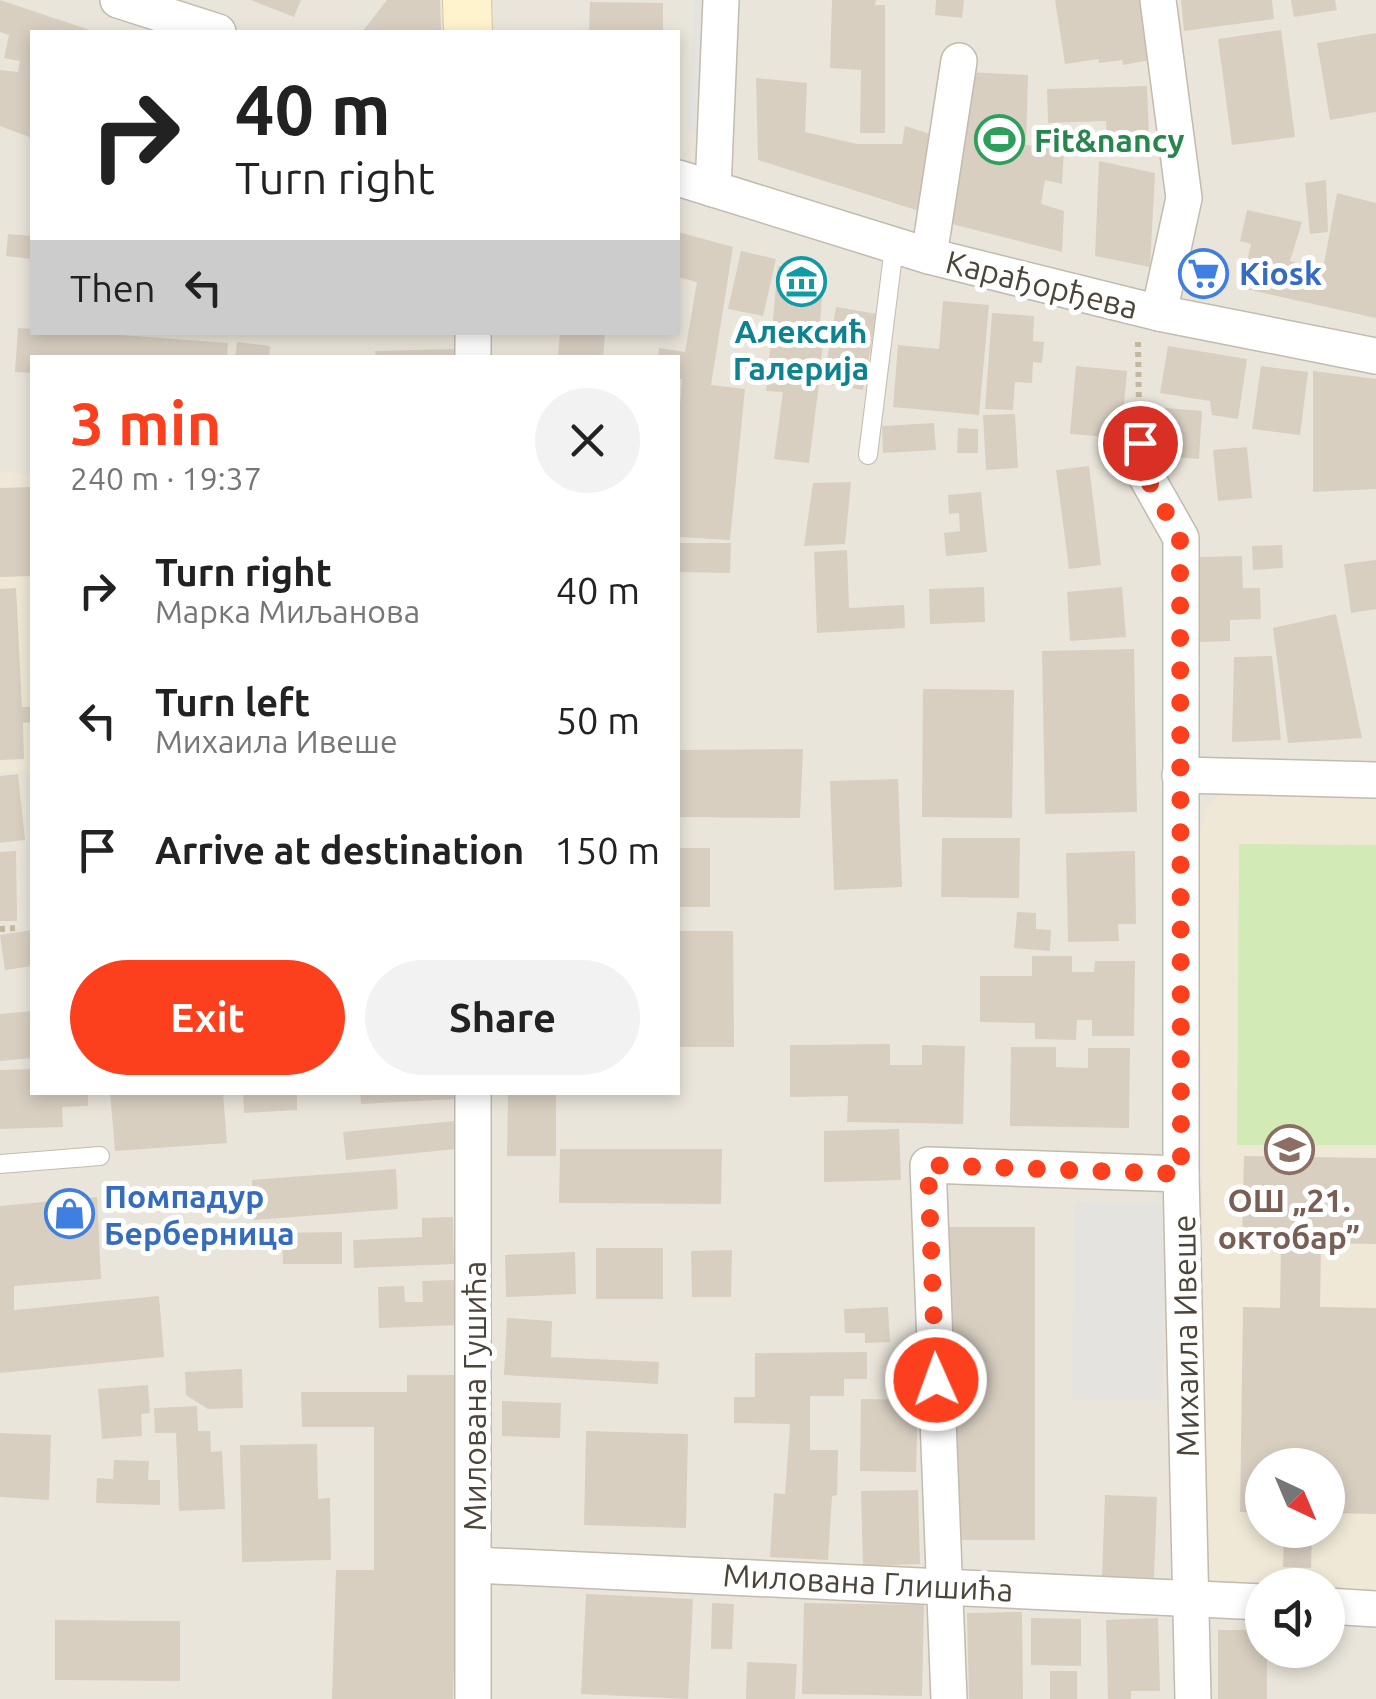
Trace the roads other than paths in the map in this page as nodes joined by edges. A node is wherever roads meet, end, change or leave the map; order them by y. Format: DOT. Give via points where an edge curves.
graph roads {
  1 [pos="118,0"];
  2 [pos="467,0"];
  3 [pos="721,0"];
  4 [pos="1158,0"];
  5 [pos="212,30"];
  6 [pos="468,30"];
  7 [pos="960,61"];
  8 [pos="680,179"];
  9 [pos="713,190"];
  10 [pos="894,247"];
  11 [pos="929,256"];
  12 [pos="1148,324"];
  13 [pos="1376,356"];
  14 [pos="1140,443"];
  15 [pos="868,455"];
  16 [pos="1180,775"];
  17 [pos="1376,780"];
  18 [pos="474,1095"];
  19 [pos="100,1156"];
  20 [pos="0,1164"];
  21 [pos="1181,1174"];
  22 [pos="474,1565"];
  23 [pos="944,1585"];
  24 [pos="1191,1598"];
  25 [pos="1245,1601"];
  26 [pos="1345,1607"];
  27 [pos="1376,1608"];
  28 [pos="474,1699"];
  29 [pos="949,1699"];
  30 [pos="1193,1699"];
  1 -- 5 [label="street"];
  2 -- 6 [label="street"];
  3 -- 9 [label="street"];
  4 -- 12 [label="street" via="1184,198"];
  7 -- 11 [label="street"];
  8 -- 9 [label="street, Карађорђева"];
  9 -- 10 [label="street, Карађорђева"];
  10 -- 11 [label="street, Карађорђева"];
  10 -- 15 [label="lane"];
  11 -- 12 [label="street, Карађорђева"];
  12 -- 13 [label="street, Карађорђева"];
  14 -- 16 [label="street, Михаила Ивеше" via="1142,469 1180,538"];
  16 -- 17 [label="street"];
  16 -- 21 [label="street, Михаила Ивеше"];
  18 -- 22 [label="street, Милована Гушића"];
  19 -- 20 [label="lane"];
  21 -- 23 [label="street" via="928,1165"];
  21 -- 24 [label="street, Михаила Ивеше"];
  22 -- 23 [label="street, Милована Глишића"];
  22 -- 28 [label="street, Милована Гушића"];
  23 -- 24 [label="street, Милована Глишића"];
  23 -- 29 [label="street"];
  24 -- 25 [label="street, Милована Глишића"];
  24 -- 30 [label="street, Михаила Ивеше"];
  26 -- 27 [label="street"];
}
